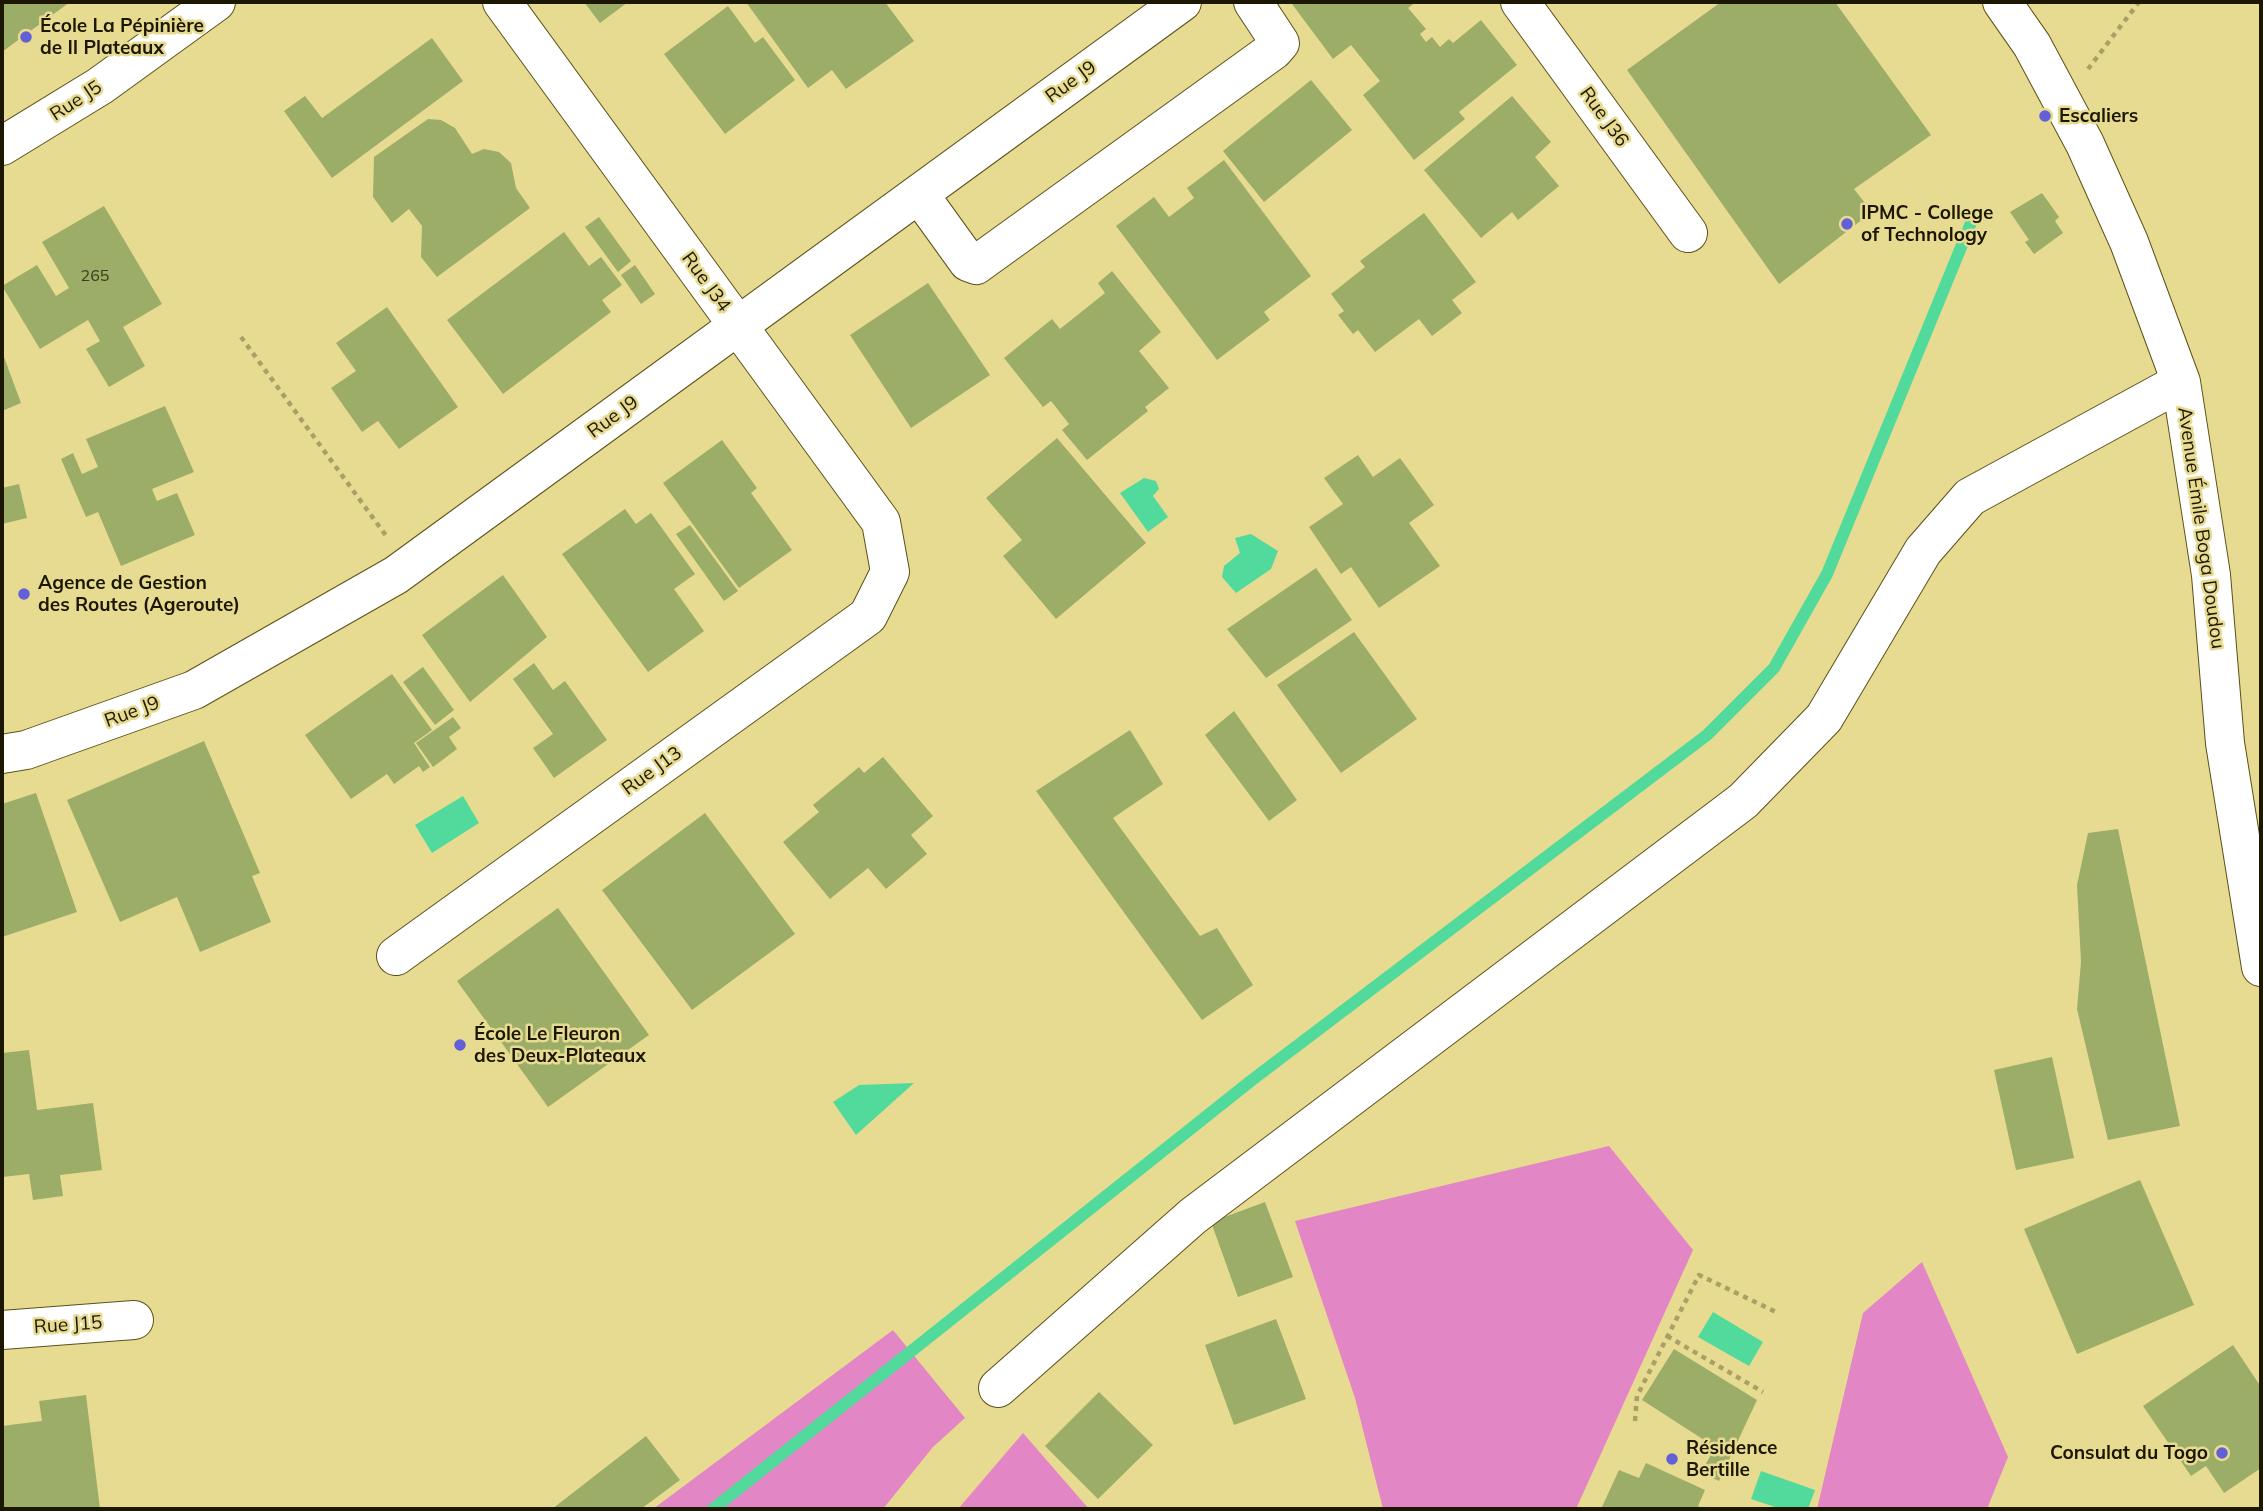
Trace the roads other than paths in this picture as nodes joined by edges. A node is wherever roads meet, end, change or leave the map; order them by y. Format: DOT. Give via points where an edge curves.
graph roads {
  1 [pos="216,2"];
  2 [pos="502,2"];
  3 [pos="1182,2"];
  4 [pos="1253,2"];
  5 [pos="1520,2"];
  6 [pos="2002,2"];
  7 [pos="2,146"];
  8 [pos="919,194"];
  9 [pos="1688,233"];
  10 [pos="738,326"];
  11 [pos="2180,382"];
  12 [pos="890,572"];
  13 [pos="2,754"];
  14 [pos="396,956"];
  15 [pos="2261,967"];
  16 [pos="134,1320"];
  17 [pos="2,1330"];
  18 [pos="998,1388"];
  1 -- 7 [label="street, Rue J5" via="100,86"];
  2 -- 10 [label="street, Rue J34"];
  3 -- 8 [label="street, Rue J9"];
  4 -- 8 [label="street" via="1280,43 1274,50 976,265 968,262"];
  5 -- 9 [label="street, Rue J36"];
  6 -- 11 [label="street, Avenue Émile Boga Doudou" via="2032,45 2085,144 2129,242"];
  8 -- 10 [label="street, Rue J9"];
  10 -- 12 [label="street, Rue J34" via="881,522"];
  10 -- 13 [label="street, Rue J9" via="408,566 194,690 26,750"];
  11 -- 15 [label="street, Avenue Émile Boga Doudou" via="2211,575 2225,743"];
  11 -- 18 [label="street" via="1970,497 1923,551 1824,718 1743,801 1193,1216"];
  12 -- 14 [label="street, Rue J13" via="869,616"];
  16 -- 17 [label="street, Rue J15"];
}
